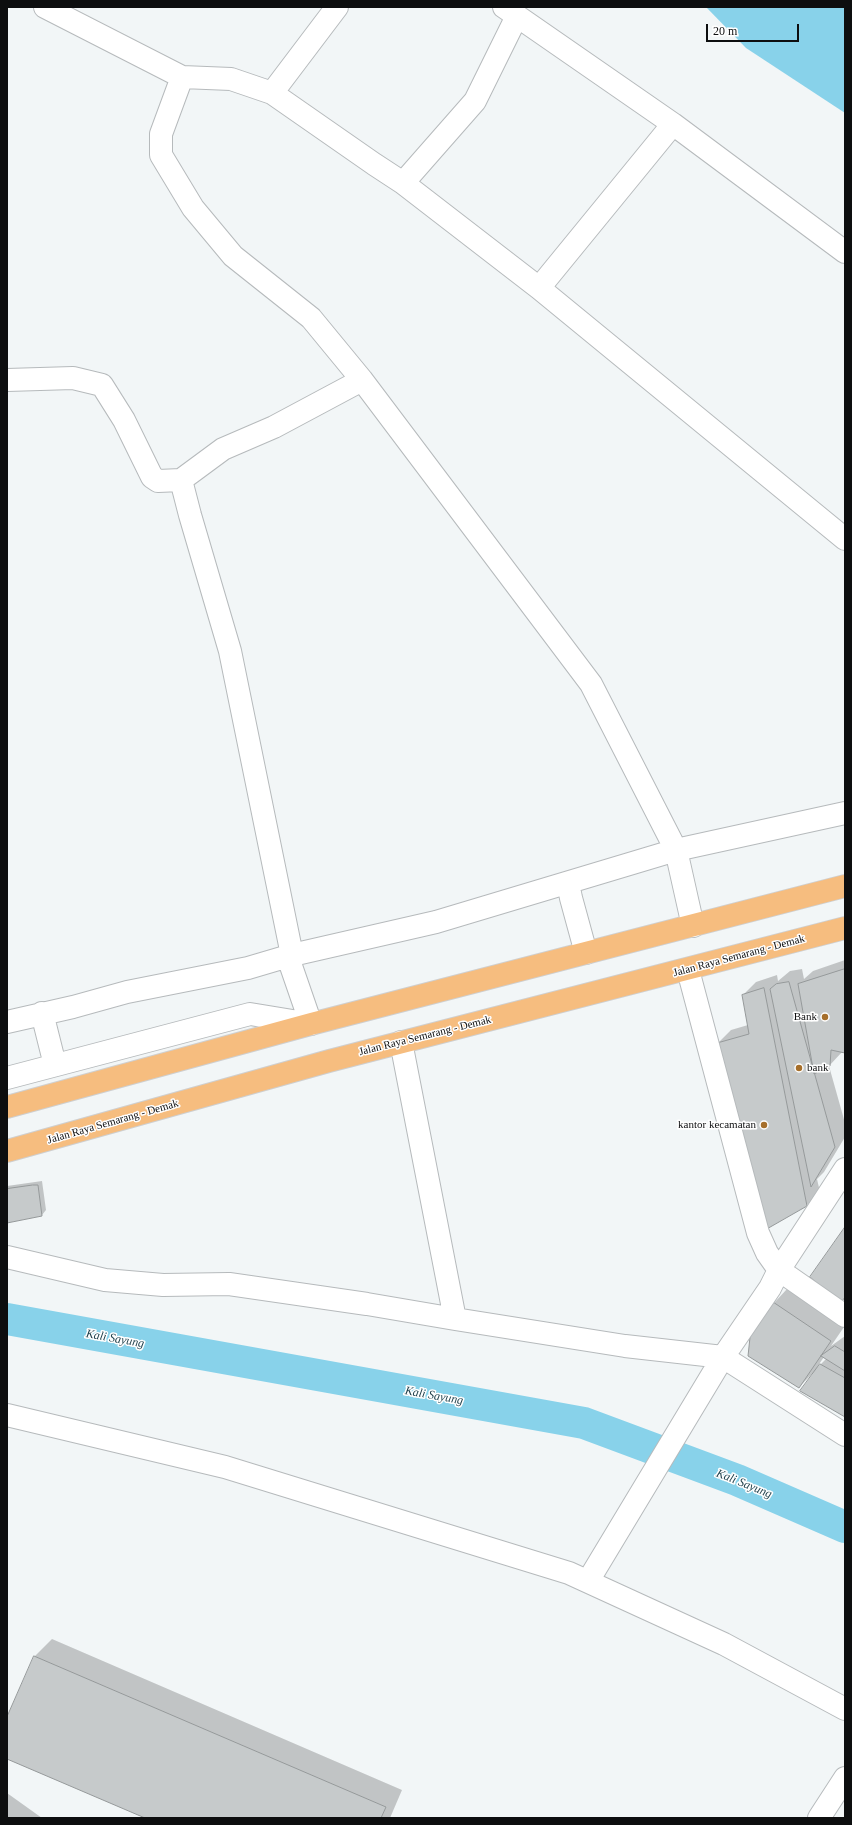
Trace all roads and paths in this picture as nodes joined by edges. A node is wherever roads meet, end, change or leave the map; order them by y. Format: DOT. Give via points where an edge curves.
graph roads {
  1 [pos="45,7"];
  2 [pos="337,7"];
  3 [pos="510,12"];
  4 [pos="182,77"];
  5 [pos="272,93"];
  6 [pos="672,124"];
  7 [pos="403,183"];
  8 [pos="845,252"];
  9 [pos="540,288"];
  10 [pos="7,380"];
  11 [pos="362,380"];
  12 [pos="181,480"];
  13 [pos="845,539"];
  14 [pos="845,813"];
  15 [pos="678,859"];
  16 [pos="845,886"];
  17 [pos="569,890"];
  18 [pos="691,917"];
  19 [pos="845,928"];
  20 [pos="584,945"];
  21 [pos="292,960"];
  22 [pos="688,970"];
  23 [pos="308,1018"];
  24 [pos="44,1020"];
  25 [pos="7,1022"];
  26 [pos="400,1042"];
  27 [pos="53,1057"];
  28 [pos="8,1078"];
  29 [pos="11,1106"];
  30 [pos="7,1151"];
  31 [pos="845,1170"];
  32 [pos="7,1257"];
  33 [pos="779,1270"];
  34 [pos="845,1316"];
  35 [pos="454,1319"];
  36 [pos="723,1357"];
  37 [pos="7,1415"];
  38 [pos="845,1435"];
  39 [pos="588,1581"];
  40 [pos="845,1709"];
  41 [pos="845,1778"];
  42 [pos="819,1818"];
  1 -- 4 [label="street"];
  2 -- 5 [label="street"];
  3 -- 6 [label="street"];
  3 -- 7 [label="street" via="475,101"];
  4 -- 5 [label="street" via="231,79"];
  4 -- 11 [label="street" via="161,134 161,155 193,208 233,256 311,318"];
  5 -- 7 [label="street"];
  6 -- 8 [label="street"];
  6 -- 9 [label="street"];
  7 -- 9 [label="street"];
  9 -- 13 [label="street"];
  10 -- 12 [label="street" via="73,378 102,385 124,420 152,477 158,481"];
  11 -- 12 [label="street" via="274,427 223,449"];
  11 -- 15 [label="street" via="591,684"];
  12 -- 21 [label="street" via="230,651"];
  14 -- 15 [label="street"];
  15 -- 17 [label="street"];
  15 -- 18 [label="street"];
  16 -- 18 [label="highway"];
  17 -- 20 [label="street"];
  17 -- 21 [label="street"];
  18 -- 20 [label="highway"];
  19 -- 22 [label="highway, Jalan Raya Semarang - Demak"];
  20 -- 23 [label="highway"];
  21 -- 23 [label="street"];
  21 -- 24 [label="street" via="127,992"];
  22 -- 26 [label="highway, Jalan Raya Semarang - Demak"];
  22 -- 33 [label="street" via="758,1233 767,1253"];
  23 -- 27 [label="street" via="250,1014"];
  23 -- 29 [label="highway"];
  24 -- 25 [label="street"];
  24 -- 27 [label="street"];
  26 -- 30 [label="highway, Jalan Raya Semarang - Demak"];
  26 -- 35 [label="street"];
  27 -- 28 [label="street"];
  28 -- 29 [label="street"];
  31 -- 33 [label="street"];
  32 -- 35 [label="street" via="105,1280 163,1285 229,1284"];
  33 -- 34 [label="street"];
  33 -- 36 [label="street" via="770,1288"];
  35 -- 36 [label="street" via="624,1346"];
  36 -- 38 [label="street"];
  36 -- 39 [label="street"];
  37 -- 39 [label="street" via="225,1467"];
  39 -- 40 [label="street" via="724,1644"];
  41 -- 42 [label="street"];
}
